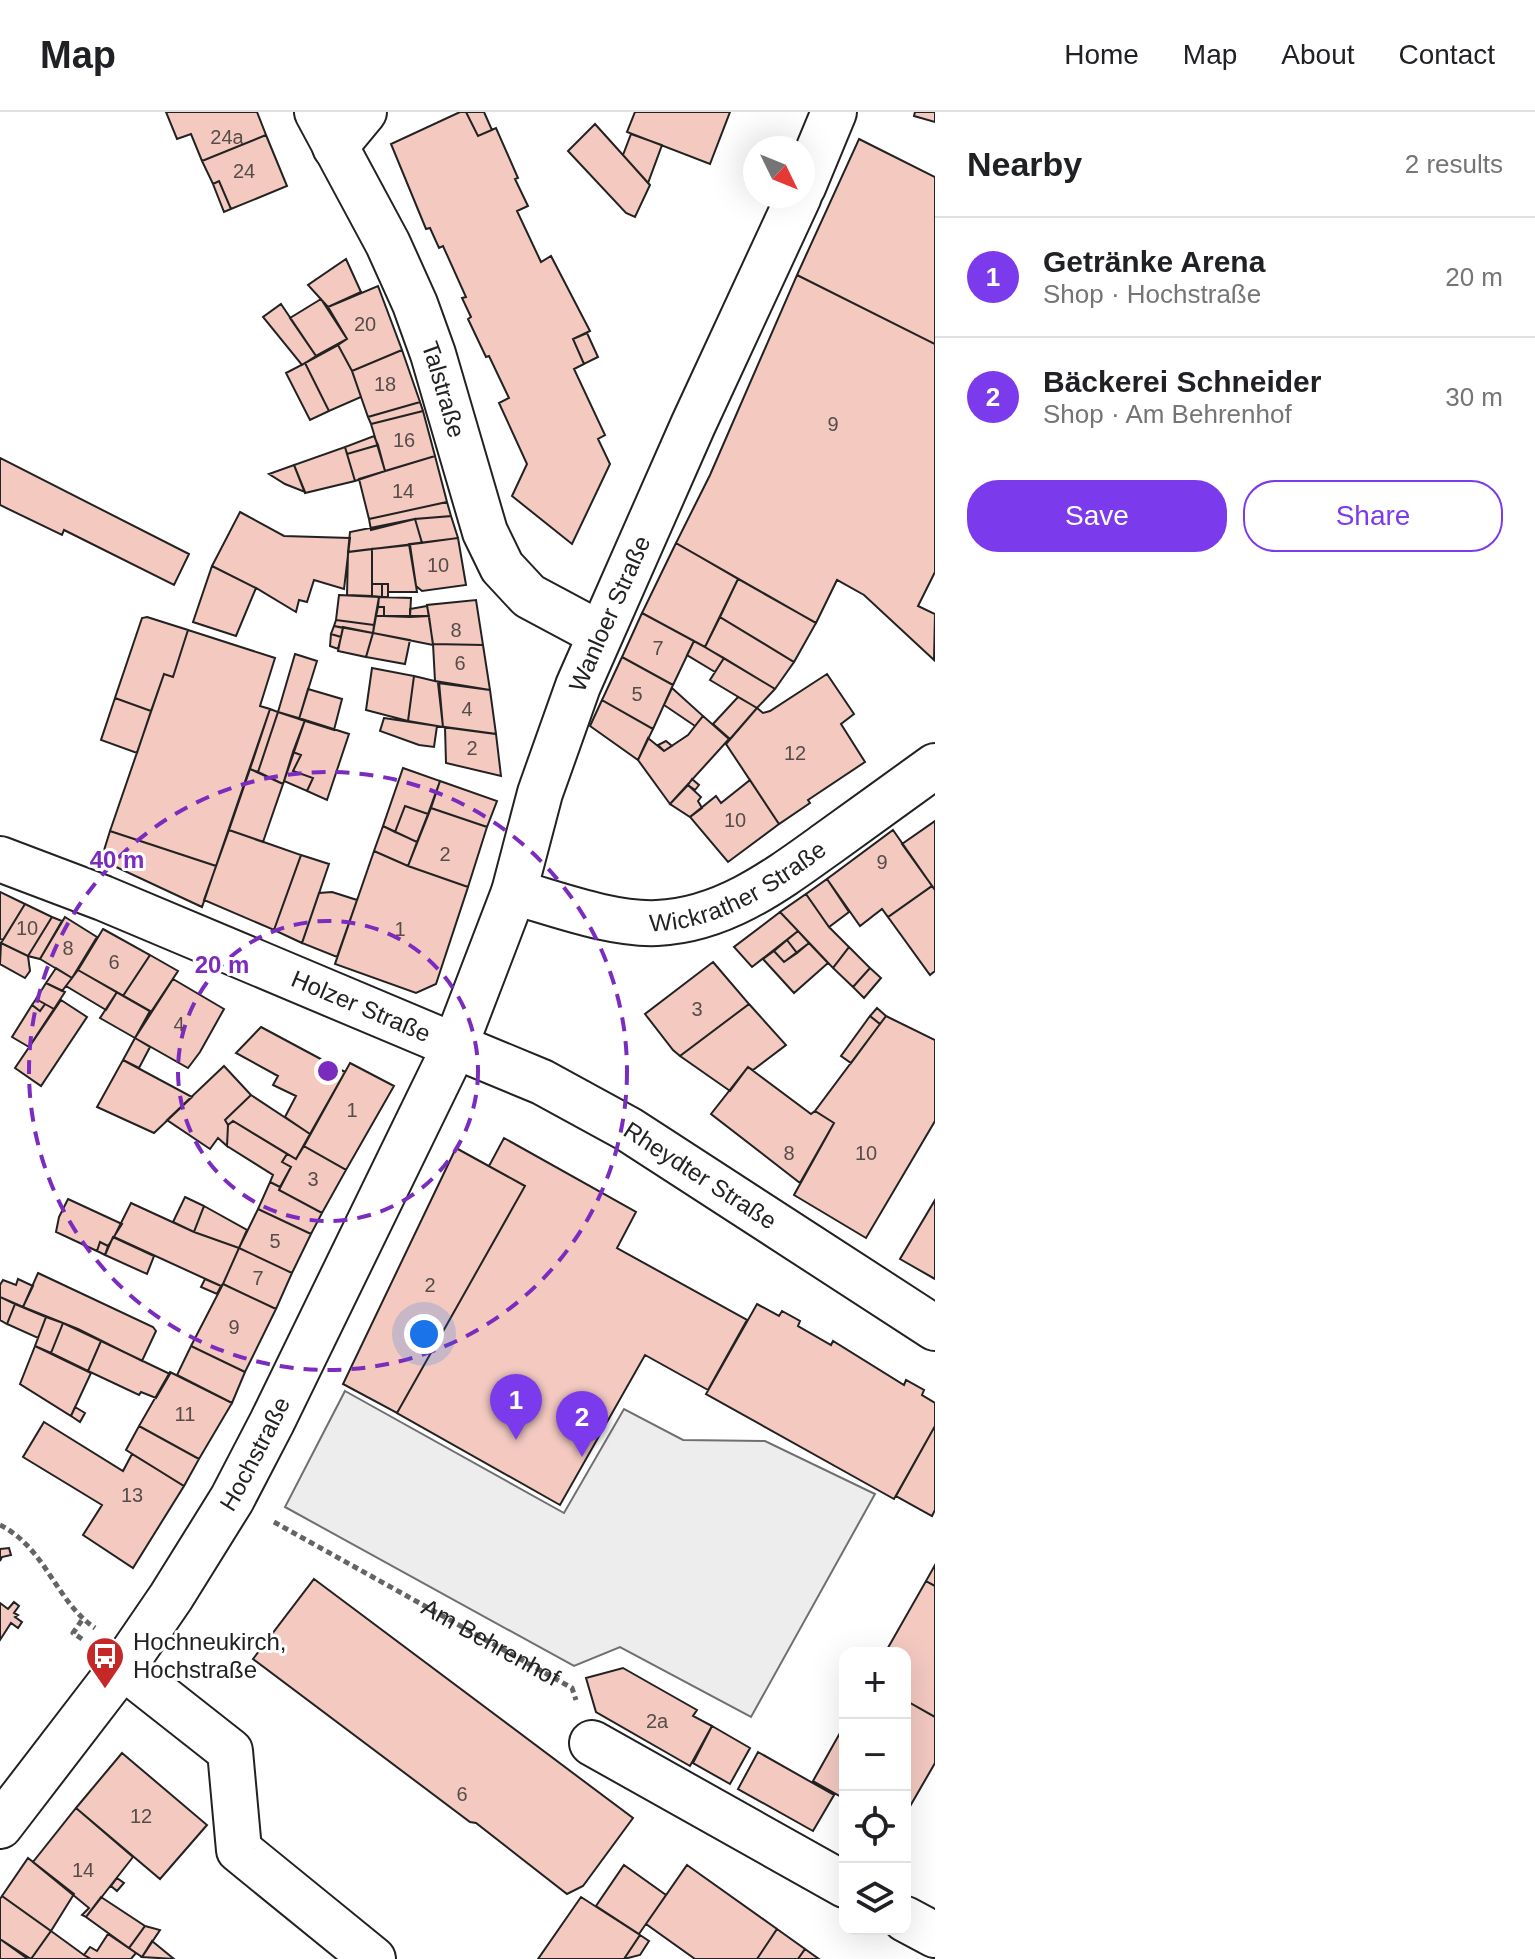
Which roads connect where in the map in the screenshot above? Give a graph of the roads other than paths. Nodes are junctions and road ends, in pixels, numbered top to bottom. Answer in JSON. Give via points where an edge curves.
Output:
{"nodes":[{"id":1,"x":364,"y":112,"type":"edge"},
{"id":2,"x":834,"y":112,"type":"edge"},
{"id":3,"x":326,"y":130,"type":"edge"},
{"id":4,"x":815,"y":158,"type":"edge"},
{"id":5,"x":794,"y":208,"type":"edge"},
{"id":6,"x":600,"y":634,"type":"junction"},
{"id":7,"x":935,"y":766,"type":"edge"},
{"id":8,"x":0,"y":859,"type":"edge"},
{"id":9,"x":514,"y":892,"type":"junction"},
{"id":10,"x":455,"y":1046,"type":"junction"},
{"id":11,"x":935,"y":1328,"type":"edge"},
{"id":12,"x":122,"y":1666,"type":"junction"},
{"id":13,"x":592,"y":1743,"type":"road end"},
{"id":14,"x":0,"y":1826,"type":"edge"},
{"id":15,"x":839,"y":1882,"type":"edge"},
{"id":16,"x":911,"y":1922,"type":"edge"},
{"id":17,"x":935,"y":1935,"type":"edge"},
{"id":18,"x":373,"y":1959,"type":"edge"}],
"edges":[{"from":1,"to":3,"type":"street"},
{"from":2,"to":4,"type":"street"},
{"from":3,"to":6,"type":"street","name":"Talstraße","via":[[415,304],[481,521],[502,567],[529,596]]},
{"from":5,"to":6,"type":"street","name":"Wanloer Straße"},
{"from":6,"to":9,"type":"street","name":"Wanloer Straße","via":[[558,739]]},
{"from":7,"to":9,"type":"street","name":"Wickrather Straße","via":[[771,884],[685,920],[654,923],[602,915]]},
{"from":8,"to":10,"type":"street","name":"Holzer Straße"},
{"from":9,"to":10,"type":"street","name":"Wanloer Straße"},
{"from":10,"to":11,"type":"street","name":"Rheydter Straße","via":[[542,1082],[628,1129]]},
{"from":10,"to":12,"type":"street","name":"Hochstraße","via":[[232,1499]]},
{"from":12,"to":14,"type":"street","name":"Hochstraße"},
{"from":12,"to":18,"type":"street","via":[[230,1751],[239,1850]]},
{"from":13,"to":15,"type":"street"},
{"from":16,"to":17,"type":"street"}]}
